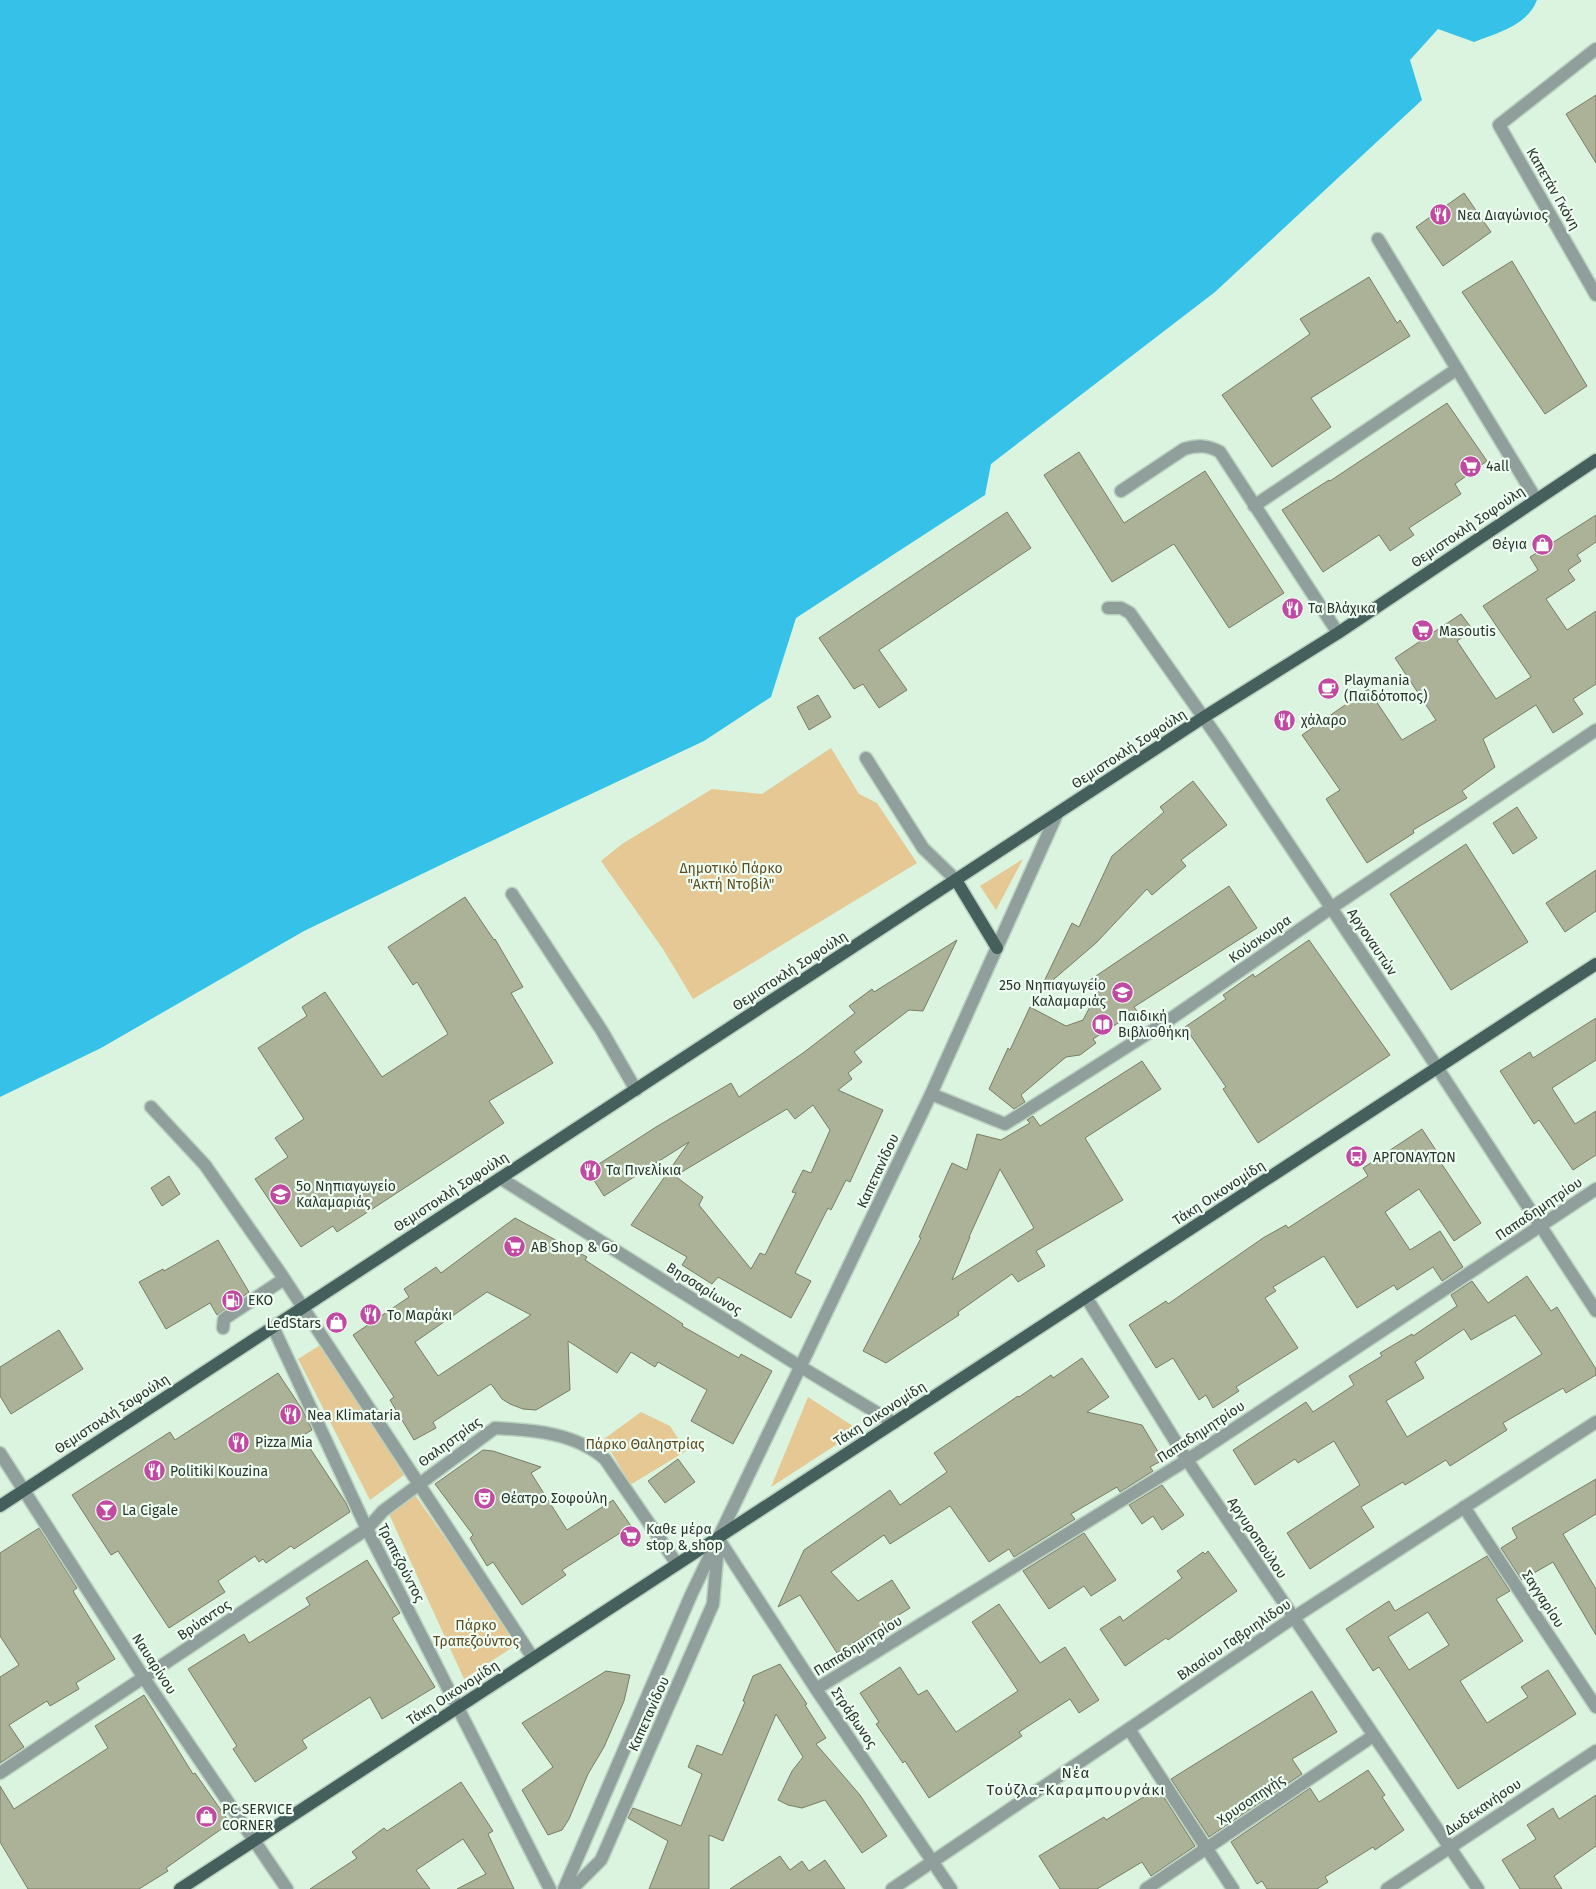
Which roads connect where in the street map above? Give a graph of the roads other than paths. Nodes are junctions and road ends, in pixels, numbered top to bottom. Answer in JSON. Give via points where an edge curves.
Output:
{"nodes":[{"id":1,"x":1596,"y":49,"type":"edge"},
{"id":2,"x":1378,"y":239,"type":"dead end"},
{"id":3,"x":1596,"y":295,"type":"edge"},
{"id":4,"x":1457,"y":369,"type":"junction"},
{"id":5,"x":1596,"y":460,"type":"edge"},
{"id":6,"x":1121,"y":491,"type":"dead end"},
{"id":7,"x":1536,"y":499,"type":"junction"},
{"id":8,"x":1254,"y":506,"type":"junction"},
{"id":9,"x":1108,"y":608,"type":"dead end"},
{"id":10,"x":1338,"y":632,"type":"junction"},
{"id":11,"x":1204,"y":717,"type":"junction"},
{"id":12,"x":1596,"y":730,"type":"edge"},
{"id":13,"x":866,"y":758,"type":"dead end"},
{"id":14,"x":1057,"y":814,"type":"junction"},
{"id":15,"x":956,"y":880,"type":"junction"},
{"id":16,"x":512,"y":894,"type":"dead end"},
{"id":17,"x":1331,"y":908,"type":"junction"},
{"id":18,"x":997,"y":948,"type":"junction"},
{"id":19,"x":1596,"y":964,"type":"edge"},
{"id":20,"x":1437,"y":1068,"type":"junction"},
{"id":21,"x":636,"y":1090,"type":"junction"},
{"id":22,"x":930,"y":1094,"type":"junction"},
{"id":23,"x":151,"y":1106,"type":"dead end"},
{"id":24,"x":500,"y":1178,"type":"junction"},
{"id":25,"x":1596,"y":1189,"type":"edge"},
{"id":26,"x":1541,"y":1227,"type":"junction"},
{"id":27,"x":284,"y":1280,"type":"junction"},
{"id":28,"x":1086,"y":1297,"type":"junction"},
{"id":29,"x":303,"y":1308,"type":"junction"},
{"id":30,"x":1596,"y":1311,"type":"edge"},
{"id":31,"x":273,"y":1327,"type":"junction"},
{"id":32,"x":223,"y":1328,"type":"dead end"},
{"id":33,"x":801,"y":1367,"type":"junction"},
{"id":34,"x":1596,"y":1422,"type":"edge"},
{"id":35,"x":894,"y":1423,"type":"junction"},
{"id":36,"x":0,"y":1453,"type":"edge"},
{"id":37,"x":1187,"y":1460,"type":"junction"},
{"id":38,"x":418,"y":1483,"type":"junction"},
{"id":39,"x":25,"y":1490,"type":"junction"},
{"id":40,"x":0,"y":1506,"type":"edge"},
{"id":41,"x":1464,"y":1507,"type":"junction"},
{"id":42,"x":366,"y":1529,"type":"junction"},
{"id":43,"x":718,"y":1538,"type":"junction"},
{"id":44,"x":678,"y":1564,"type":"junction"},
{"id":45,"x":1293,"y":1618,"type":"junction"},
{"id":46,"x":533,"y":1658,"type":"junction"},
{"id":47,"x":144,"y":1678,"type":"junction"},
{"id":48,"x":816,"y":1689,"type":"junction"},
{"id":49,"x":1596,"y":1707,"type":"edge"},
{"id":50,"x":458,"y":1708,"type":"junction"},
{"id":51,"x":1129,"y":1729,"type":"junction"},
{"id":52,"x":1373,"y":1736,"type":"junction"},
{"id":53,"x":1596,"y":1751,"type":"edge"},
{"id":54,"x":0,"y":1772,"type":"edge"},
{"id":55,"x":255,"y":1840,"type":"junction"},
{"id":56,"x":1450,"y":1847,"type":"junction"},
{"id":57,"x":1206,"y":1848,"type":"junction"},
{"id":58,"x":933,"y":1862,"type":"junction"},
{"id":59,"x":180,"y":1889,"type":"edge"},
{"id":60,"x":287,"y":1889,"type":"edge"},
{"id":61,"x":550,"y":1889,"type":"edge"},
{"id":62,"x":564,"y":1889,"type":"edge"},
{"id":63,"x":572,"y":1889,"type":"edge"},
{"id":64,"x":892,"y":1889,"type":"edge"},
{"id":65,"x":951,"y":1889,"type":"edge"},
{"id":66,"x":1146,"y":1889,"type":"edge"},
{"id":67,"x":1233,"y":1889,"type":"edge"},
{"id":68,"x":1387,"y":1889,"type":"edge"},
{"id":69,"x":1478,"y":1889,"type":"edge"}],
"edges":[{"from":1,"to":3,"type":"street","name":"Καπετάν Γκόνη","via":[[1499,125]]},
{"from":2,"to":4,"type":"street"},
{"from":4,"to":7,"type":"street"},
{"from":4,"to":8,"type":"street"},
{"from":5,"to":7,"type":"main road","name":"Θεμιστοκλή Σοφούλη"},
{"from":6,"to":8,"type":"street","via":[[1184,448],[1210,446],[1220,452]]},
{"from":7,"to":10,"type":"main road","name":"Θεμιστοκλή Σοφούλη"},
{"from":8,"to":10,"type":"street"},
{"from":9,"to":11,"type":"street","name":"Αργοναυτών","via":[[1121,608],[1130,613]]},
{"from":10,"to":11,"type":"main road","name":"Θεμιστοκλή Σοφούλη"},
{"from":11,"to":14,"type":"main road","name":"Θεμιστοκλή Σοφούλη"},
{"from":11,"to":17,"type":"street","name":"Αργοναυτών"},
{"from":12,"to":17,"type":"street","name":"Κούσκουρα"},
{"from":13,"to":15,"type":"street","via":[[923,848]]},
{"from":14,"to":15,"type":"main road","name":"Θεμιστοκλή Σοφούλη"},
{"from":14,"to":18,"type":"street","name":"Καπετανίδου"},
{"from":15,"to":18,"type":"main road"},
{"from":15,"to":21,"type":"main road","name":"Θεμιστοκλή Σοφούλη"},
{"from":16,"to":21,"type":"street","via":[[602,1031]]},
{"from":17,"to":20,"type":"street","name":"Αργοναυτών"},
{"from":17,"to":22,"type":"street","name":"Κούσκουρα","via":[[1108,1061],[1005,1124]]},
{"from":18,"to":22,"type":"street","name":"Καπετανίδου"},
{"from":19,"to":20,"type":"main road","name":"Τάκη Οικονομίδη"},
{"from":20,"to":26,"type":"street","name":"Αργοναυτών"},
{"from":20,"to":28,"type":"main road","name":"Τάκη Οικονομίδη"},
{"from":21,"to":24,"type":"main road","name":"Θεμιστοκλή Σοφούλη"},
{"from":22,"to":33,"type":"street","name":"Καπετανίδου"},
{"from":23,"to":27,"type":"street","via":[[205,1165]]},
{"from":24,"to":29,"type":"main road","name":"Θεμιστοκλή Σοφούλη"},
{"from":24,"to":33,"type":"street","name":"Βησσαρίωνος"},
{"from":25,"to":26,"type":"street","name":"Παπαδημητρίου"},
{"from":26,"to":30,"type":"street","name":"Αργοναυτών"},
{"from":26,"to":37,"type":"street","name":"Παπαδημητρίου"},
{"from":27,"to":29,"type":"street"},
{"from":27,"to":32,"type":"street","via":[[224,1319]]},
{"from":28,"to":35,"type":"main road","name":"Τάκη Οικονομίδη"},
{"from":28,"to":37,"type":"street","name":"Αργυροπούλου"},
{"from":29,"to":31,"type":"main road","name":"Θεμιστοκλή Σοφούλη"},
{"from":29,"to":38,"type":"street"},
{"from":31,"to":39,"type":"main road","name":"Θεμιστοκλή Σοφούλη"},
{"from":31,"to":42,"type":"street","name":"Τραπεζούντος"},
{"from":33,"to":35,"type":"street","name":"Βησσαρίωνος"},
{"from":33,"to":43,"type":"street","name":"Καπετανίδου"},
{"from":34,"to":41,"type":"street","name":"Βλασίου Γαβριηλίδου"},
{"from":35,"to":43,"type":"main road","name":"Τάκη Οικονομίδη"},
{"from":36,"to":39,"type":"street","name":"Ναυαρίνου"},
{"from":37,"to":45,"type":"street","name":"Αργυροπούλου"},
{"from":37,"to":48,"type":"street","name":"Παπαδημητρίου"},
{"from":38,"to":42,"type":"street","name":"Βρύαντος"},
{"from":38,"to":44,"type":"street","name":"Θαληστρίας","via":[[495,1428],[548,1433],[579,1442],[593,1448],[605,1459]]},
{"from":38,"to":46,"type":"street"},
{"from":39,"to":40,"type":"main road","name":"Θεμιστοκλή Σοφούλη"},
{"from":39,"to":47,"type":"street","name":"Ναυαρίνου"},
{"from":41,"to":45,"type":"street","name":"Βλασίου Γαβριηλίδου"},
{"from":41,"to":49,"type":"street","name":"Σαγγαρίου"},
{"from":42,"to":47,"type":"street","name":"Βρύαντος"},
{"from":42,"to":50,"type":"street","name":"Τραπεζούντος"},
{"from":43,"to":44,"type":"main road","name":"Τάκη Οικονομίδη"},
{"from":43,"to":48,"type":"street","name":"Στράβωνος"},
{"from":43,"to":62,"type":"street","name":"Καπετανίδου"},
{"from":43,"to":63,"type":"street","name":"Καπετανίδου","via":[[714,1604],[601,1860]]},
{"from":44,"to":46,"type":"main road","name":"Τάκη Οικονομίδη"},
{"from":45,"to":51,"type":"street","name":"Βλασίου Γαβριηλίδου"},
{"from":45,"to":52,"type":"street","name":"Αργυροπούλου"},
{"from":46,"to":50,"type":"main road","name":"Τάκη Οικονομίδη"},
{"from":47,"to":54,"type":"street","name":"Βρύαντος"},
{"from":47,"to":55,"type":"street","name":"Ναυαρίνου"},
{"from":48,"to":58,"type":"street","name":"Στράβωνος"},
{"from":50,"to":55,"type":"main road","name":"Τάκη Οικονομίδη"},
{"from":50,"to":61,"type":"street","name":"Τραπεζούντος"},
{"from":51,"to":57,"type":"street"},
{"from":51,"to":58,"type":"street","name":"Βλασίου Γαβριηλίδου"},
{"from":52,"to":56,"type":"street","name":"Αργυροπούλου"},
{"from":52,"to":57,"type":"street","name":"Χρυσοπηγής"},
{"from":53,"to":56,"type":"street","name":"Δωδεκανήσου"},
{"from":55,"to":59,"type":"main road","name":"Τάκη Οικονομίδη"},
{"from":55,"to":60,"type":"street","name":"Ναυαρίνου"},
{"from":56,"to":68,"type":"street","name":"Δωδεκανήσου"},
{"from":56,"to":69,"type":"street","name":"Αργυροπούλου"},
{"from":57,"to":66,"type":"street","name":"Χρυσοπηγής"},
{"from":57,"to":67,"type":"street"},
{"from":58,"to":64,"type":"street","name":"Βλασίου Γαβριηλίδου"},
{"from":58,"to":65,"type":"street","name":"Στράβωνος"}]}
